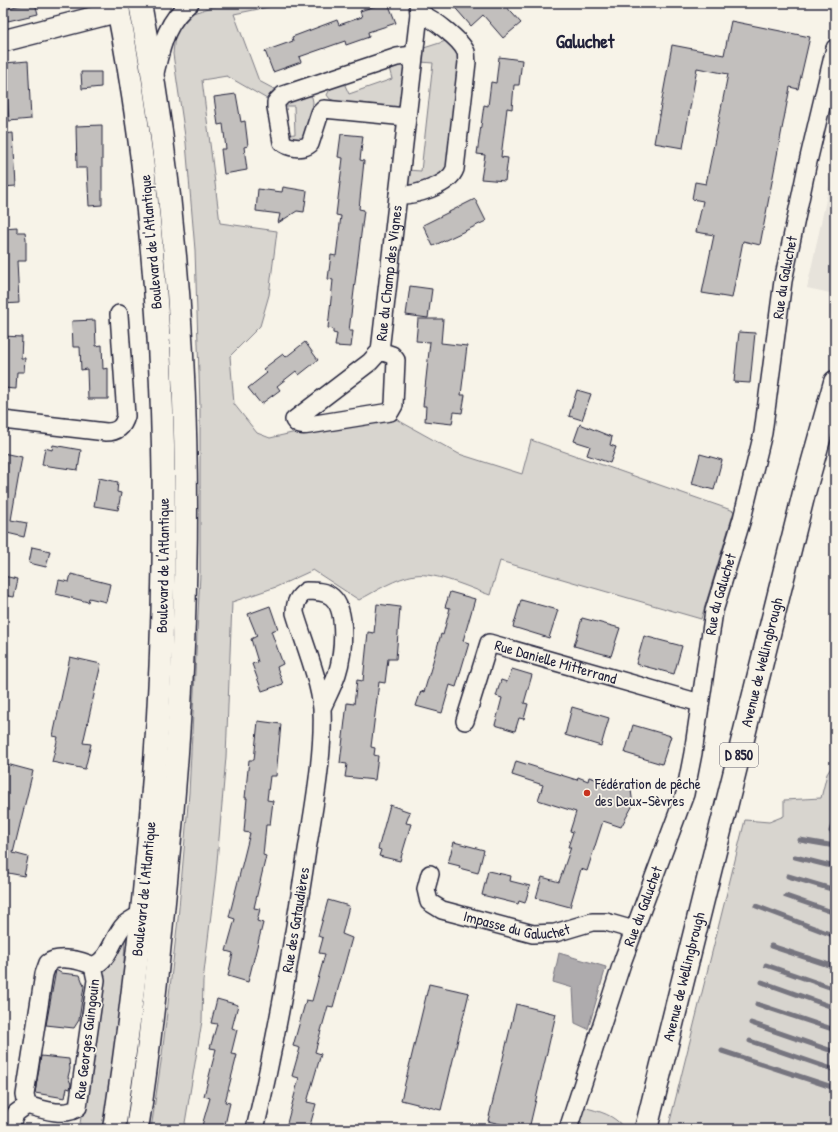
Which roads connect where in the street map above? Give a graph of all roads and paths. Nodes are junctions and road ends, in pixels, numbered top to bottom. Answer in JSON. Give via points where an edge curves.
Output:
{"nodes":[{"id":1,"x":140,"y":3,"type":"edge"},
{"id":2,"x":190,"y":3,"type":"edge"},
{"id":3,"x":118,"y":7,"type":"edge"},
{"id":4,"x":419,"y":8,"type":"edge"},
{"id":5,"x":3,"y":41,"type":"edge"},
{"id":6,"x":835,"y":48,"type":"edge"},
{"id":7,"x":413,"y":56,"type":"junction"},
{"id":8,"x":154,"y":79,"type":"junction"},
{"id":9,"x":315,"y":85,"type":"junction"},
{"id":10,"x":324,"y":109,"type":"junction"},
{"id":11,"x":406,"y":117,"type":"junction"},
{"id":12,"x":398,"y":195,"type":"junction"},
{"id":13,"x":119,"y":314,"type":"dead end"},
{"id":14,"x":380,"y":351,"type":"junction"},
{"id":15,"x":835,"y":382,"type":"edge"},
{"id":16,"x":3,"y":420,"type":"edge"},
{"id":17,"x":700,"y":703,"type":"junction"},
{"id":18,"x":322,"y":708,"type":"junction"},
{"id":19,"x":465,"y":721,"type":"dead end"},
{"id":20,"x":430,"y":874,"type":"dead end"},
{"id":21,"x":141,"y":914,"type":"junction"},
{"id":22,"x":634,"y":930,"type":"junction"},
{"id":23,"x":92,"y":966,"type":"junction"},
{"id":24,"x":27,"y":1105,"type":"junction"},
{"id":25,"x":8,"y":1129,"type":"edge"},
{"id":26,"x":114,"y":1129,"type":"edge"},
{"id":27,"x":137,"y":1129,"type":"edge"},
{"id":28,"x":255,"y":1129,"type":"edge"},
{"id":29,"x":568,"y":1129,"type":"edge"},
{"id":30,"x":646,"y":1129,"type":"edge"}],
"edges":[{"from":1,"to":8,"type":"main road","name":"Boulevard de l'Atlantique"},
{"from":2,"to":8,"type":"street","via":[[167,28]]},
{"from":3,"to":5,"type":"street"},
{"from":3,"to":21,"type":"main road","name":"Boulevard de l'Atlantique","via":[[140,133],[151,226],[164,439],[161,655],[152,804]]},
{"from":4,"to":7,"type":"street","name":"Rue du Champ des Vignes"},
{"from":4,"to":12,"type":"street","name":"Rue du Champ des Vignes","via":[[436,21],[466,52],[467,62],[453,174],[415,195]]},
{"from":6,"to":17,"type":"street","name":"Rue du Galuchet","via":[[783,282],[763,433],[742,519],[714,611]]},
{"from":7,"to":9,"type":"street","via":[[397,57]]},
{"from":7,"to":11,"type":"street","name":"Rue du Champ des Vignes"},
{"from":8,"to":27,"type":"main road","name":"Boulevard de l'Atlantique","via":[[172,215],[180,310],[186,413],[187,529],[184,641],[173,813],[156,983]]},
{"from":9,"to":10,"type":"street"},
{"from":9,"to":10,"type":"street","via":[[283,95],[276,102],[282,142],[291,147],[301,148],[310,144],[320,113]]},
{"from":10,"to":11,"type":"street"},
{"from":11,"to":12,"type":"street","name":"Rue du Champ des Vignes"},
{"from":12,"to":14,"type":"street","name":"Rue du Champ des Vignes"},
{"from":13,"to":16,"type":"street","via":[[126,416],[118,431],[106,432]]},
{"from":14,"to":14,"type":"street","name":"Rue du Champ des Vignes","via":[[370,362],[294,420],[296,423],[302,426],[390,412],[394,405],[396,360],[392,355]]},
{"from":15,"to":30,"type":"main road","name":"Avenue de Wellingbrough","number":"D 850","via":[[804,493]]},
{"from":17,"to":19,"type":"street","name":"Rue Danielle Mitterrand","via":[[489,643]]},
{"from":17,"to":22,"type":"street","name":"Rue du Galuchet","via":[[694,754],[685,794]]},
{"from":18,"to":18,"type":"street","name":"Rue des Gataudières","via":[[295,613],[295,604],[306,590],[320,591],[332,596],[340,605],[344,627],[337,673]]},
{"from":18,"to":28,"type":"street","name":"Rue des Gataudières","via":[[320,753],[299,904],[287,977]]},
{"from":20,"to":22,"type":"street","name":"Impasse du Galuchet","via":[[426,889],[429,902],[442,910],[533,934],[555,933],[592,922],[606,922]]},
{"from":21,"to":23,"type":"street","name":"Rue Georges Guingouin","via":[[124,925],[105,957]]},
{"from":21,"to":26,"type":"main road","name":"Boulevard de l'Atlantique","via":[[133,996]]},
{"from":22,"to":29,"type":"street","name":"Rue du Galuchet"},
{"from":23,"to":24,"type":"street","name":"Rue Georges Guingouin","via":[[57,958],[48,963],[25,1095]]},
{"from":23,"to":24,"type":"street","name":"Rue Georges Guingouin","via":[[96,980],[78,1106],[75,1110],[66,1112]]},
{"from":24,"to":25,"type":"street","via":[[16,1113]]}]}
